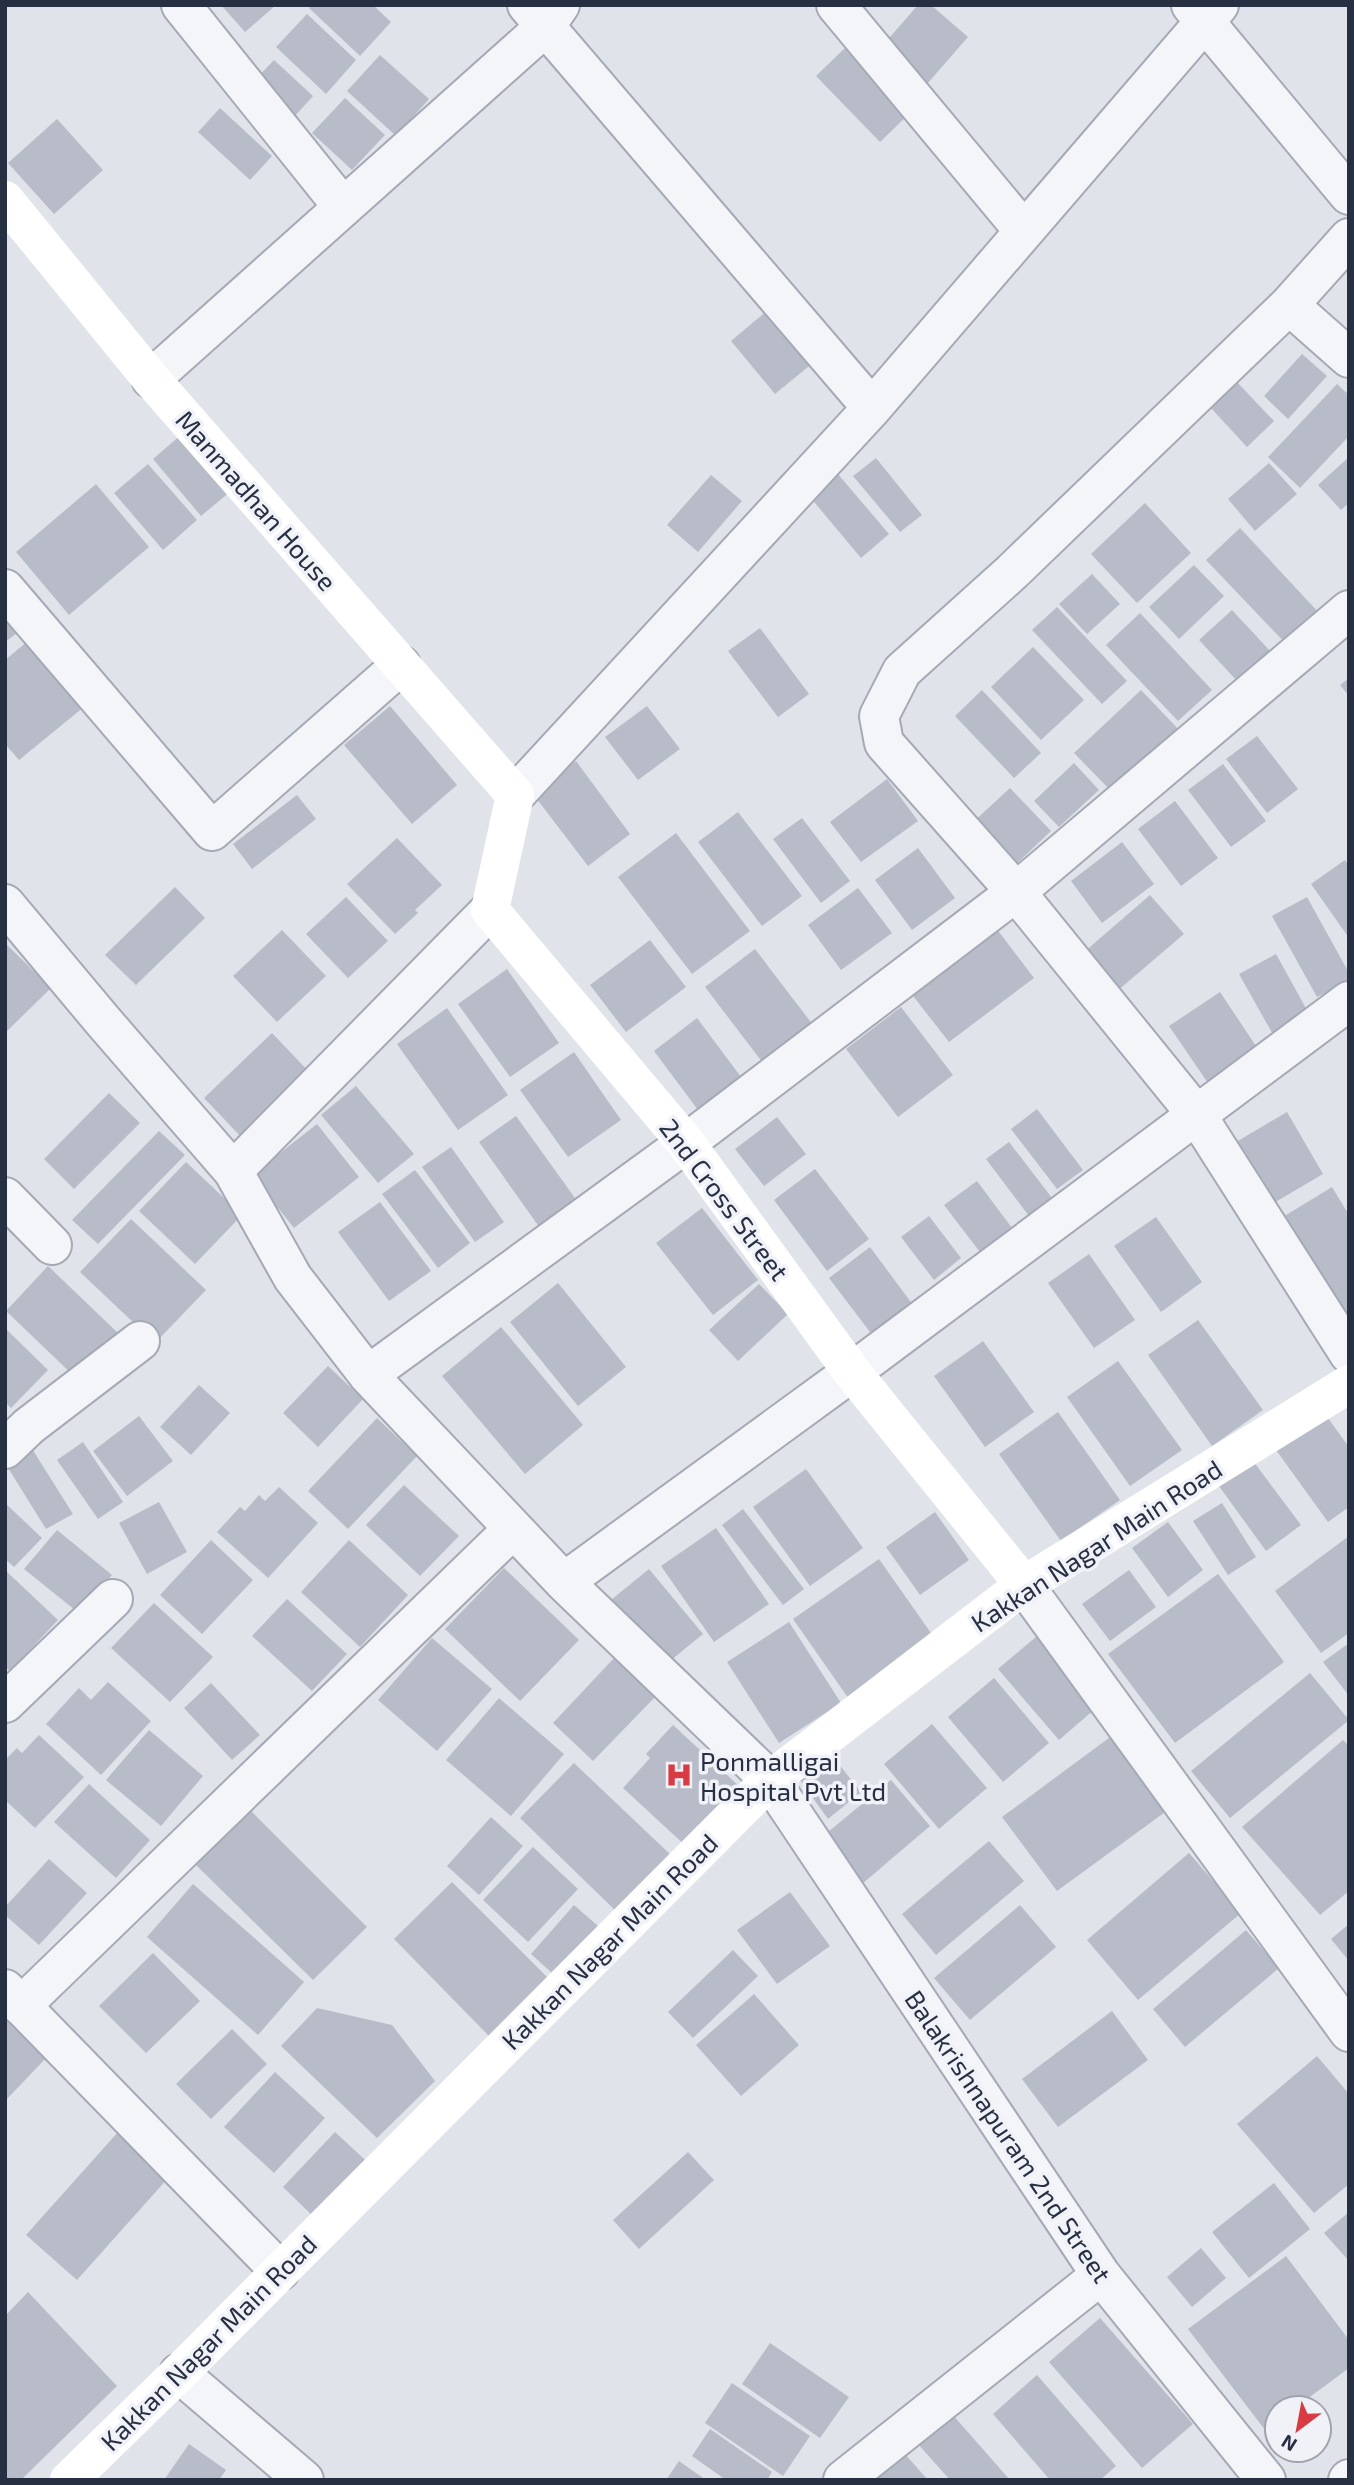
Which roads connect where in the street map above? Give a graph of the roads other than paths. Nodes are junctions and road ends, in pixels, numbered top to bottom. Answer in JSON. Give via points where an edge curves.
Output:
{"nodes":[{"id":1,"x":181,"y":5,"type":"edge"},
{"id":2,"x":836,"y":5,"type":"edge"},
{"id":3,"x":1204,"y":10,"type":"edge"},
{"id":4,"x":544,"y":13,"type":"edge"},
{"id":5,"x":1349,"y":195,"type":"edge"},
{"id":6,"x":5,"y":200,"type":"edge"},
{"id":7,"x":343,"y":207,"type":"junction"},
{"id":8,"x":1024,"y":231,"type":"junction"},
{"id":9,"x":1349,"y":238,"type":"edge"},
{"id":10,"x":1289,"y":305,"type":"junction"},
{"id":11,"x":1349,"y":358,"type":"edge"},
{"id":12,"x":151,"y":379,"type":"junction"},
{"id":13,"x":872,"y":408,"type":"junction"},
{"id":14,"x":5,"y":589,"type":"edge"},
{"id":15,"x":1349,"y":610,"type":"edge"},
{"id":16,"x":401,"y":665,"type":"junction"},
{"id":17,"x":515,"y":795,"type":"junction"},
{"id":18,"x":1016,"y":892,"type":"junction"},
{"id":19,"x":5,"y":904,"type":"edge"},
{"id":20,"x":490,"y":910,"type":"junction"},
{"id":21,"x":1349,"y":1001,"type":"edge"},
{"id":22,"x":1196,"y":1115,"type":"junction"},
{"id":23,"x":686,"y":1143,"type":"junction"},
{"id":24,"x":233,"y":1171,"type":"junction"},
{"id":25,"x":5,"y":1197,"type":"edge"},
{"id":26,"x":52,"y":1245,"type":"dead end"},
{"id":27,"x":141,"y":1341,"type":"dead end"},
{"id":28,"x":1349,"y":1354,"type":"edge"},
{"id":29,"x":852,"y":1372,"type":"junction"},
{"id":30,"x":368,"y":1376,"type":"junction"},
{"id":31,"x":1349,"y":1384,"type":"edge"},
{"id":32,"x":5,"y":1449,"type":"edge"},
{"id":33,"x":513,"y":1529,"type":"junction"},
{"id":34,"x":564,"y":1582,"type":"junction"},
{"id":35,"x":1024,"y":1586,"type":"junction"},
{"id":36,"x":113,"y":1599,"type":"dead end"},
{"id":37,"x":5,"y":1703,"type":"edge"},
{"id":38,"x":769,"y":1780,"type":"junction"},
{"id":39,"x":13,"y":1997,"type":"edge"},
{"id":40,"x":1349,"y":2032,"type":"edge"},
{"id":41,"x":280,"y":2271,"type":"junction"},
{"id":42,"x":1101,"y":2275,"type":"junction"},
{"id":43,"x":179,"y":2373,"type":"junction"},
{"id":44,"x":69,"y":2480,"type":"edge"},
{"id":45,"x":304,"y":2480,"type":"edge"},
{"id":46,"x":843,"y":2480,"type":"edge"},
{"id":47,"x":1266,"y":2480,"type":"edge"}],
"edges":[{"from":1,"to":7,"type":"street"},
{"from":2,"to":8,"type":"street"},
{"from":3,"to":5,"type":"street"},
{"from":3,"to":8,"type":"street"},
{"from":4,"to":7,"type":"street"},
{"from":4,"to":13,"type":"street"},
{"from":6,"to":12,"type":"street","name":"Manmadhan House"},
{"from":7,"to":12,"type":"street"},
{"from":8,"to":13,"type":"street"},
{"from":9,"to":10,"type":"street"},
{"from":10,"to":11,"type":"street"},
{"from":10,"to":18,"type":"street","via":[[1012,572],[902,671],[879,716],[884,743]]},
{"from":12,"to":16,"type":"street","name":"Manmadhan House"},
{"from":13,"to":17,"type":"street"},
{"from":14,"to":16,"type":"street","via":[[212,831]]},
{"from":15,"to":18,"type":"street"},
{"from":16,"to":17,"type":"street","name":"Manmadhan House"},
{"from":17,"to":20,"type":"street"},
{"from":18,"to":22,"type":"street"},
{"from":18,"to":23,"type":"street"},
{"from":19,"to":24,"type":"street","name":"Balakrishnapuram 2nd Street"},
{"from":20,"to":23,"type":"street","name":"2nd Cross Street"},
{"from":20,"to":24,"type":"street"},
{"from":21,"to":22,"type":"street"},
{"from":22,"to":28,"type":"street"},
{"from":22,"to":29,"type":"street"},
{"from":23,"to":29,"type":"street","name":"2nd Cross Street"},
{"from":23,"to":30,"type":"street"},
{"from":24,"to":30,"type":"street","name":"Balakrishnapuram 2nd Street","via":[[293,1278]]},
{"from":25,"to":26,"type":"street"},
{"from":27,"to":32,"type":"street"},
{"from":29,"to":34,"type":"street"},
{"from":29,"to":35,"type":"street","name":"2nd Cross Street"},
{"from":30,"to":33,"type":"street","name":"Balakrishnapuram 2nd Street"},
{"from":31,"to":35,"type":"street","name":"Kakkan Nagar Main Road"},
{"from":33,"to":34,"type":"street","name":"Balakrishnapuram 2nd Street"},
{"from":33,"to":39,"type":"street"},
{"from":34,"to":38,"type":"street","name":"Balakrishnapuram 2nd Street"},
{"from":35,"to":38,"type":"street","name":"Kakkan Nagar Main Road"},
{"from":35,"to":40,"type":"street"},
{"from":36,"to":37,"type":"street"},
{"from":38,"to":41,"type":"street","name":"Kakkan Nagar Main Road"},
{"from":38,"to":42,"type":"street","name":"Balakrishnapuram 2nd Street"},
{"from":39,"to":41,"type":"street"},
{"from":41,"to":43,"type":"street","name":"Kakkan Nagar Main Road"},
{"from":42,"to":46,"type":"street"},
{"from":42,"to":47,"type":"street","name":"Balakrishnapuram 2nd Street"},
{"from":43,"to":44,"type":"street","name":"Kakkan Nagar Main Road"},
{"from":43,"to":45,"type":"street"}]}
